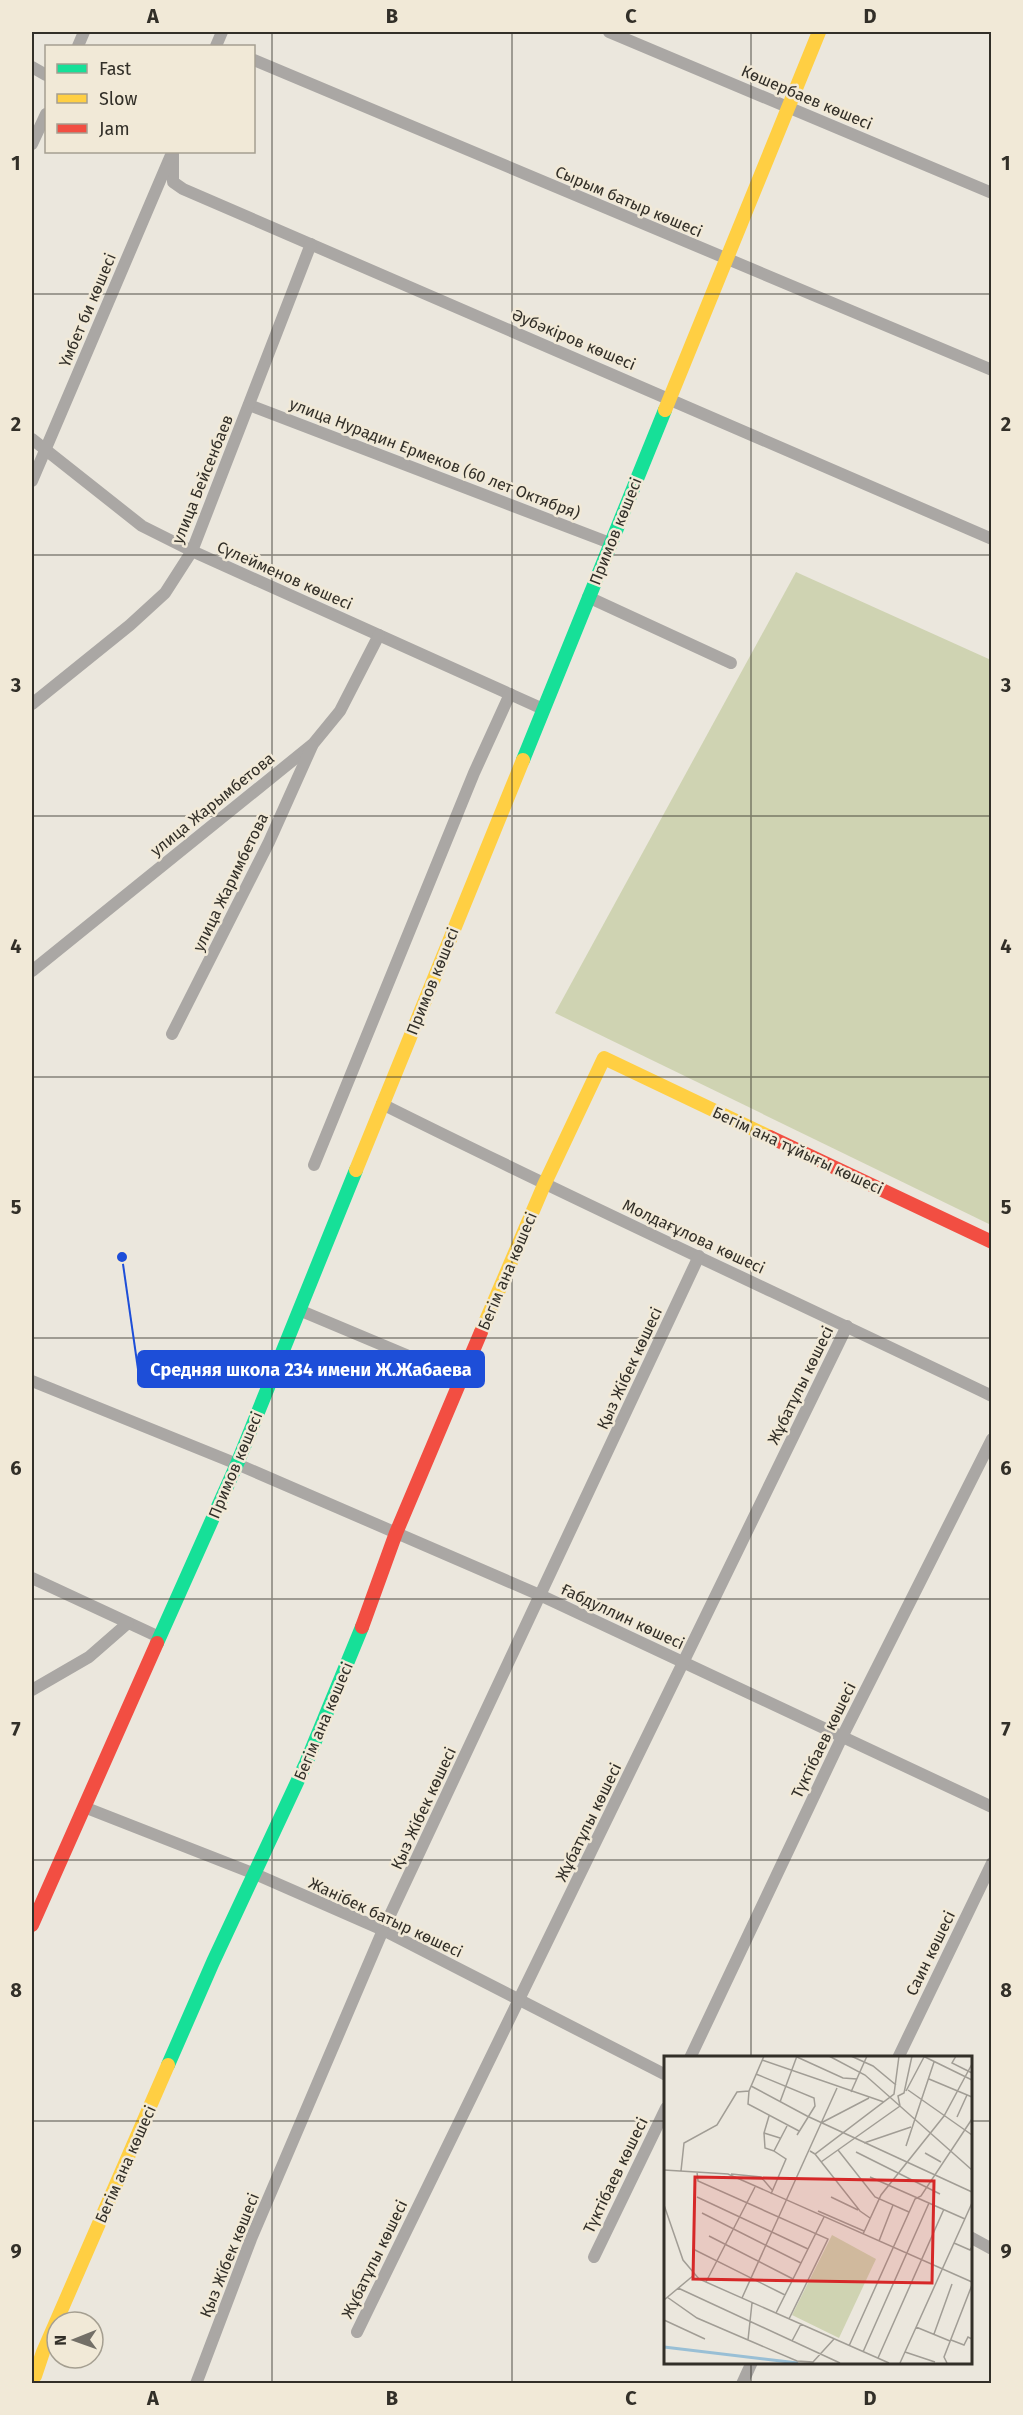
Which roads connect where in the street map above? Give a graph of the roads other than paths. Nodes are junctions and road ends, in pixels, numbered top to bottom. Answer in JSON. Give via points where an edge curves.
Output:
{"nodes":[{"id":1,"x":609,"y":32,"type":"edge"},
{"id":2,"x":819,"y":32,"type":"edge"},
{"id":3,"x":255,"y":60,"type":"edge"},
{"id":4,"x":788,"y":106,"type":"junction"},
{"id":5,"x":45,"y":116,"type":"edge"},
{"id":6,"x":32,"y":144,"type":"edge"},
{"id":7,"x":173,"y":153,"type":"edge"},
{"id":8,"x":173,"y":153,"type":"edge"},
{"id":9,"x":992,"y":193,"type":"edge"},
{"id":10,"x":311,"y":244,"type":"junction"},
{"id":11,"x":726,"y":259,"type":"junction"},
{"id":12,"x":992,"y":370,"type":"edge"},
{"id":13,"x":669,"y":398,"type":"junction"},
{"id":14,"x":249,"y":405,"type":"junction"},
{"id":15,"x":32,"y":439,"type":"edge"},
{"id":16,"x":45,"y":450,"type":"junction"},
{"id":17,"x":32,"y":481,"type":"edge"},
{"id":18,"x":992,"y":538,"type":"edge"},
{"id":19,"x":610,"y":543,"type":"junction"},
{"id":20,"x":192,"y":551,"type":"junction"},
{"id":21,"x":588,"y":597,"type":"junction"},
{"id":22,"x":380,"y":635,"type":"junction"},
{"id":23,"x":731,"y":663,"type":"dead end"},
{"id":24,"x":510,"y":694,"type":"junction"},
{"id":25,"x":32,"y":704,"type":"edge"},
{"id":26,"x":543,"y":709,"type":"junction"},
{"id":27,"x":313,"y":744,"type":"junction"},
{"id":28,"x":32,"y":971,"type":"edge"},
{"id":29,"x":172,"y":1034,"type":"dead end"},
{"id":30,"x":604,"y":1058,"type":"joint"},
{"id":31,"x":382,"y":1104,"type":"junction"},
{"id":32,"x":314,"y":1165,"type":"dead end"},
{"id":33,"x":544,"y":1185,"type":"junction"},
{"id":34,"x":992,"y":1242,"type":"edge"},
{"id":35,"x":699,"y":1256,"type":"junction"},
{"id":36,"x":299,"y":1310,"type":"junction"},
{"id":37,"x":847,"y":1326,"type":"junction"},
{"id":38,"x":461,"y":1378,"type":"junction"},
{"id":39,"x":32,"y":1381,"type":"edge"},
{"id":40,"x":992,"y":1396,"type":"edge"},
{"id":41,"x":992,"y":1439,"type":"edge"},
{"id":42,"x":237,"y":1464,"type":"junction"},
{"id":43,"x":396,"y":1533,"type":"junction"},
{"id":44,"x":32,"y":1578,"type":"edge"},
{"id":45,"x":542,"y":1596,"type":"junction"},
{"id":46,"x":128,"y":1623,"type":"junction"},
{"id":47,"x":159,"y":1637,"type":"junction"},
{"id":48,"x":684,"y":1663,"type":"junction"},
{"id":49,"x":32,"y":1690,"type":"edge"},
{"id":50,"x":842,"y":1737,"type":"junction"},
{"id":51,"x":992,"y":1807,"type":"edge"},
{"id":52,"x":84,"y":1808,"type":"junction"},
{"id":53,"x":992,"y":1863,"type":"edge"},
{"id":54,"x":255,"y":1874,"type":"junction"},
{"id":55,"x":32,"y":1925,"type":"edge"},
{"id":56,"x":383,"y":1930,"type":"junction"},
{"id":57,"x":519,"y":2000,"type":"junction"},
{"id":58,"x":691,"y":2056,"type":"edge"},
{"id":59,"x":899,"y":2056,"type":"edge"},
{"id":60,"x":664,"y":2074,"type":"edge"},
{"id":61,"x":664,"y":2112,"type":"edge"},
{"id":62,"x":972,"y":2238,"type":"edge"},
{"id":63,"x":992,"y":2249,"type":"edge"},
{"id":64,"x":594,"y":2257,"type":"dead end"},
{"id":65,"x":357,"y":2332,"type":"dead end"},
{"id":66,"x":751,"y":2364,"type":"edge"},
{"id":67,"x":32,"y":2378,"type":"edge"},
{"id":68,"x":196,"y":2384,"type":"edge"},
{"id":69,"x":742,"y":2384,"type":"edge"}],
"edges":[{"from":1,"to":4,"type":"street","name":"Көшербаев көшесі"},
{"from":2,"to":4,"type":"street","name":"Примов көшесі"},
{"from":3,"to":11,"type":"street","name":"Сырым батыр көшесі"},
{"from":4,"to":9,"type":"street","name":"Көшербаев көшесі"},
{"from":4,"to":11,"type":"street","name":"Примов көшесі"},
{"from":5,"to":6,"type":"street"},
{"from":7,"to":10,"type":"street","name":"Әубәкіров көшесі","via":[[172,182]]},
{"from":8,"to":16,"type":"street","name":"Үмбет би көшесі"},
{"from":10,"to":13,"type":"street","name":"Әубәкіров көшесі"},
{"from":10,"to":14,"type":"street","name":"улица Бейсенбаев"},
{"from":11,"to":12,"type":"street","name":"Сырым батыр көшесі"},
{"from":11,"to":13,"type":"street","name":"Примов көшесі"},
{"from":13,"to":18,"type":"street","name":"Әубәкіров көшесі"},
{"from":13,"to":19,"type":"street","name":"Примов көшесі"},
{"from":14,"to":19,"type":"street","name":"улица Нурадин Ермеков (60 лет Октября)"},
{"from":14,"to":20,"type":"street","name":"улица Бейсенбаев"},
{"from":15,"to":16,"type":"street","name":"Сүлейменов көшесі"},
{"from":16,"to":17,"type":"street","name":"Үмбет би көшесі"},
{"from":16,"to":20,"type":"street","name":"Сүлейменов көшесі","via":[[142,526]]},
{"from":19,"to":21,"type":"street","name":"Примов көшесі"},
{"from":20,"to":22,"type":"street","name":"Сүлейменов көшесі"},
{"from":20,"to":25,"type":"street","name":"улица Бейсенбаев","via":[[165,593]]},
{"from":21,"to":23,"type":"street"},
{"from":21,"to":26,"type":"street","name":"Примов көшесі"},
{"from":22,"to":24,"type":"street","name":"Сүлейменов көшесі"},
{"from":22,"to":27,"type":"street","name":"улица Жарымбетова","via":[[339,711]]},
{"from":24,"to":26,"type":"street","name":"Сүлейменов көшесі"},
{"from":24,"to":32,"type":"street"},
{"from":26,"to":31,"type":"street","name":"Примов көшесі"},
{"from":27,"to":28,"type":"street","name":"улица Жарымбетова"},
{"from":27,"to":29,"type":"street","name":"улица Жаримбетова","via":[[270,843]]},
{"from":30,"to":33,"type":"street","name":"Бегім ана көшесі"},
{"from":30,"to":34,"type":"street","name":"Бегім ана тұйығы көшесі"},
{"from":31,"to":33,"type":"street","name":"Молдағұлова көшесі"},
{"from":31,"to":36,"type":"street","name":"Примов көшесі"},
{"from":33,"to":35,"type":"street","name":"Молдағұлова көшесі"},
{"from":33,"to":38,"type":"street","name":"Бегім ана көшесі"},
{"from":35,"to":37,"type":"street","name":"Молдағұлова көшесі"},
{"from":35,"to":45,"type":"street","name":"Қыз Жібек көшесі"},
{"from":36,"to":38,"type":"street"},
{"from":36,"to":42,"type":"street","name":"Примов көшесі"},
{"from":37,"to":40,"type":"street","name":"Молдағұлова көшесі"},
{"from":37,"to":48,"type":"street","name":"Жұбатұлы көшесі"},
{"from":38,"to":43,"type":"street","name":"Бегім ана көшесі"},
{"from":39,"to":42,"type":"street","name":"Ғабдуллин көшесі"},
{"from":41,"to":50,"type":"street","name":"Түктібаев көшесі"},
{"from":42,"to":43,"type":"street","name":"Ғабдуллин көшесі"},
{"from":42,"to":47,"type":"street","name":"Примов көшесі"},
{"from":43,"to":45,"type":"street","name":"Ғабдуллин көшесі"},
{"from":43,"to":54,"type":"street","name":"Бегім ана көшесі","via":[[369,1611],[315,1742]]},
{"from":44,"to":46,"type":"street"},
{"from":45,"to":48,"type":"street","name":"Ғабдуллин көшесі"},
{"from":45,"to":56,"type":"street","name":"Қыз Жібек көшесі"},
{"from":46,"to":47,"type":"street"},
{"from":46,"to":49,"type":"street","via":[[89,1656]]},
{"from":47,"to":52,"type":"street","name":"Примов көшесі"},
{"from":48,"to":50,"type":"street","name":"Ғабдуллин көшесі"},
{"from":48,"to":57,"type":"street","name":"Жұбатұлы көшесі"},
{"from":50,"to":51,"type":"street","name":"Ғабдуллин көшесі"},
{"from":50,"to":58,"type":"street","name":"Түктібаев көшесі"},
{"from":52,"to":54,"type":"street","name":"Жанібек батыр көшесі"},
{"from":52,"to":55,"type":"street","name":"Примов көшесі"},
{"from":53,"to":59,"type":"street","name":"Саин көшесі"},
{"from":54,"to":56,"type":"street","name":"Жанібек батыр көшесі"},
{"from":54,"to":67,"type":"street","name":"Бегім ана көшесі"},
{"from":56,"to":57,"type":"street","name":"Жанібек батыр көшесі"},
{"from":56,"to":68,"type":"street","name":"Қыз Жібек көшесі","via":[[251,2239]]},
{"from":57,"to":60,"type":"street","name":"Жанібек батыр көшесі"},
{"from":57,"to":65,"type":"street","name":"Жұбатұлы көшесі"},
{"from":61,"to":64,"type":"street","name":"Түктібаев көшесі"},
{"from":62,"to":63,"type":"street"},
{"from":66,"to":69,"type":"street"}]}
